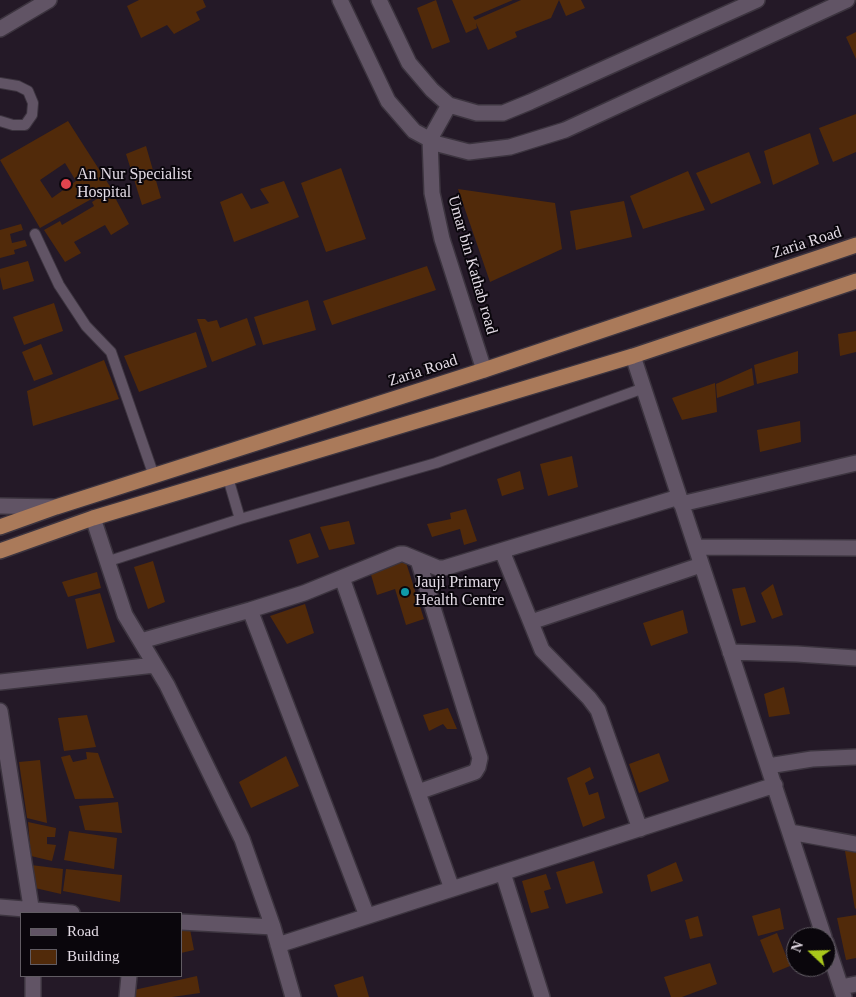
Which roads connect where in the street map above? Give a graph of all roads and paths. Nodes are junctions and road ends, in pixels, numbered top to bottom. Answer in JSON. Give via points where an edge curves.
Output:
{"nodes":[{"id":1,"x":49,"y":0,"type":"edge"},
{"id":2,"x":340,"y":0,"type":"edge"},
{"id":3,"x":379,"y":0,"type":"edge"},
{"id":4,"x":757,"y":0,"type":"edge"},
{"id":5,"x":847,"y":0,"type":"edge"},
{"id":6,"x":0,"y":29,"type":"edge"},
{"id":7,"x":0,"y":83,"type":"edge"},
{"id":8,"x":449,"y":104,"type":"junction"},
{"id":9,"x":0,"y":121,"type":"edge"},
{"id":10,"x":430,"y":140,"type":"junction"},
{"id":11,"x":35,"y":234,"type":"dead end"},
{"id":12,"x":856,"y":245,"type":"edge"},
{"id":13,"x":856,"y":281,"type":"edge"},
{"id":14,"x":634,"y":356,"type":"junction"},
{"id":15,"x":484,"y":370,"type":"junction"},
{"id":16,"x":644,"y":388,"type":"junction"},
{"id":17,"x":856,"y":463,"type":"edge"},
{"id":18,"x":154,"y":476,"type":"junction"},
{"id":19,"x":228,"y":478,"type":"junction"},
{"id":20,"x":680,"y":501,"type":"junction"},
{"id":21,"x":0,"y":506,"type":"edge"},
{"id":22,"x":56,"y":507,"type":"junction"},
{"id":23,"x":93,"y":518,"type":"junction"},
{"id":24,"x":240,"y":519,"type":"junction"},
{"id":25,"x":0,"y":527,"type":"edge"},
{"id":26,"x":696,"y":547,"type":"junction"},
{"id":27,"x":856,"y":548,"type":"edge"},
{"id":28,"x":502,"y":551,"type":"junction"},
{"id":29,"x":2,"y":553,"type":"edge"},
{"id":30,"x":418,"y":560,"type":"junction"},
{"id":31,"x":108,"y":561,"type":"junction"},
{"id":32,"x":702,"y":565,"type":"junction"},
{"id":33,"x":342,"y":578,"type":"junction"},
{"id":34,"x":250,"y":610,"type":"junction"},
{"id":35,"x":531,"y":622,"type":"junction"},
{"id":36,"x":140,"y":641,"type":"junction"},
{"id":37,"x":730,"y":652,"type":"junction"},
{"id":38,"x":856,"y":658,"type":"edge"},
{"id":39,"x":155,"y":665,"type":"junction"},
{"id":40,"x":0,"y":682,"type":"edge"},
{"id":41,"x":0,"y":711,"type":"edge"},
{"id":42,"x":856,"y":757,"type":"edge"},
{"id":43,"x":768,"y":766,"type":"junction"},
{"id":44,"x":774,"y":785,"type":"junction"},
{"id":45,"x":418,"y":792,"type":"junction"},
{"id":46,"x":640,"y":829,"type":"junction"},
{"id":47,"x":790,"y":832,"type":"junction"},
{"id":48,"x":856,"y":844,"type":"edge"},
{"id":49,"x":503,"y":873,"type":"junction"},
{"id":50,"x":452,"y":889,"type":"junction"},
{"id":51,"x":0,"y":907,"type":"edge"},
{"id":52,"x":32,"y":911,"type":"edge"},
{"id":53,"x":52,"y":912,"type":"edge"},
{"id":54,"x":367,"y":916,"type":"junction"},
{"id":55,"x":182,"y":922,"type":"edge"},
{"id":56,"x":273,"y":927,"type":"junction"},
{"id":57,"x":821,"y":927,"type":"edge"},
{"id":58,"x":278,"y":945,"type":"junction"},
{"id":59,"x":836,"y":973,"type":"edge"},
{"id":60,"x":33,"y":977,"type":"edge"},
{"id":61,"x":129,"y":977,"type":"edge"},
{"id":62,"x":856,"y":984,"type":"edge"},
{"id":63,"x":842,"y":992,"type":"edge"},
{"id":64,"x":33,"y":997,"type":"edge"},
{"id":65,"x":127,"y":997,"type":"edge"},
{"id":66,"x":292,"y":997,"type":"edge"},
{"id":67,"x":542,"y":997,"type":"edge"}],
"edges":[{"from":1,"to":6,"type":"street"},
{"from":2,"to":10,"type":"street","via":[[388,101],[414,131]]},
{"from":3,"to":8,"type":"street","via":[[409,63]]},
{"from":4,"to":8,"type":"street","via":[[503,113],[477,113]]},
{"from":5,"to":10,"type":"street","via":[[564,130],[510,147],[469,152]]},
{"from":7,"to":9,"type":"lane","via":[[28,91],[34,103],[26,125]]},
{"from":8,"to":10,"type":"street"},
{"from":10,"to":15,"type":"street","name":"Umar bin Kathab road","via":[[432,193],[442,239]]},
{"from":11,"to":18,"type":"lane","via":[[64,293],[86,326],[111,352]]},
{"from":12,"to":15,"type":"highway","name":"Zaria Road"},
{"from":13,"to":14,"type":"highway"},
{"from":14,"to":16,"type":"street"},
{"from":14,"to":19,"type":"highway"},
{"from":15,"to":18,"type":"highway","name":"Zaria Road"},
{"from":16,"to":20,"type":"street"},
{"from":16,"to":24,"type":"lane","via":[[436,463]]},
{"from":17,"to":20,"type":"street"},
{"from":18,"to":22,"type":"highway","name":"Zaria Road"},
{"from":19,"to":23,"type":"highway"},
{"from":19,"to":24,"type":"lane"},
{"from":20,"to":26,"type":"street"},
{"from":20,"to":28,"type":"street"},
{"from":21,"to":22,"type":"street"},
{"from":22,"to":25,"type":"highway","name":"Zaria Road"},
{"from":23,"to":29,"type":"highway"},
{"from":23,"to":31,"type":"street"},
{"from":24,"to":31,"type":"lane"},
{"from":26,"to":27,"type":"street"},
{"from":26,"to":32,"type":"street"},
{"from":28,"to":30,"type":"street","via":[[444,568]]},
{"from":28,"to":35,"type":"street"},
{"from":30,"to":33,"type":"street","via":[[400,554]]},
{"from":30,"to":45,"type":"street","via":[[480,758],[474,772]]},
{"from":31,"to":36,"type":"street","via":[[125,615]]},
{"from":32,"to":35,"type":"street"},
{"from":32,"to":37,"type":"street"},
{"from":33,"to":34,"type":"street"},
{"from":33,"to":45,"type":"street"},
{"from":34,"to":36,"type":"street"},
{"from":34,"to":54,"type":"street"},
{"from":35,"to":46,"type":"street","via":[[542,650],[598,710]]},
{"from":36,"to":39,"type":"street"},
{"from":37,"to":38,"type":"street"},
{"from":37,"to":43,"type":"street"},
{"from":39,"to":40,"type":"street"},
{"from":39,"to":56,"type":"street","via":[[242,839]]},
{"from":41,"to":52,"type":"street"},
{"from":42,"to":43,"type":"street"},
{"from":43,"to":44,"type":"street"},
{"from":44,"to":46,"type":"street"},
{"from":44,"to":47,"type":"street"},
{"from":45,"to":50,"type":"street"},
{"from":46,"to":49,"type":"street"},
{"from":47,"to":48,"type":"street"},
{"from":47,"to":57,"type":"street"},
{"from":49,"to":50,"type":"street"},
{"from":49,"to":67,"type":"street"},
{"from":50,"to":54,"type":"street"},
{"from":51,"to":52,"type":"street"},
{"from":52,"to":53,"type":"street"},
{"from":54,"to":58,"type":"street"},
{"from":55,"to":56,"type":"street"},
{"from":56,"to":58,"type":"street"},
{"from":58,"to":66,"type":"street"},
{"from":59,"to":63,"type":"street"},
{"from":60,"to":64,"type":"street"},
{"from":61,"to":65,"type":"street"},
{"from":62,"to":63,"type":"street"}]}
